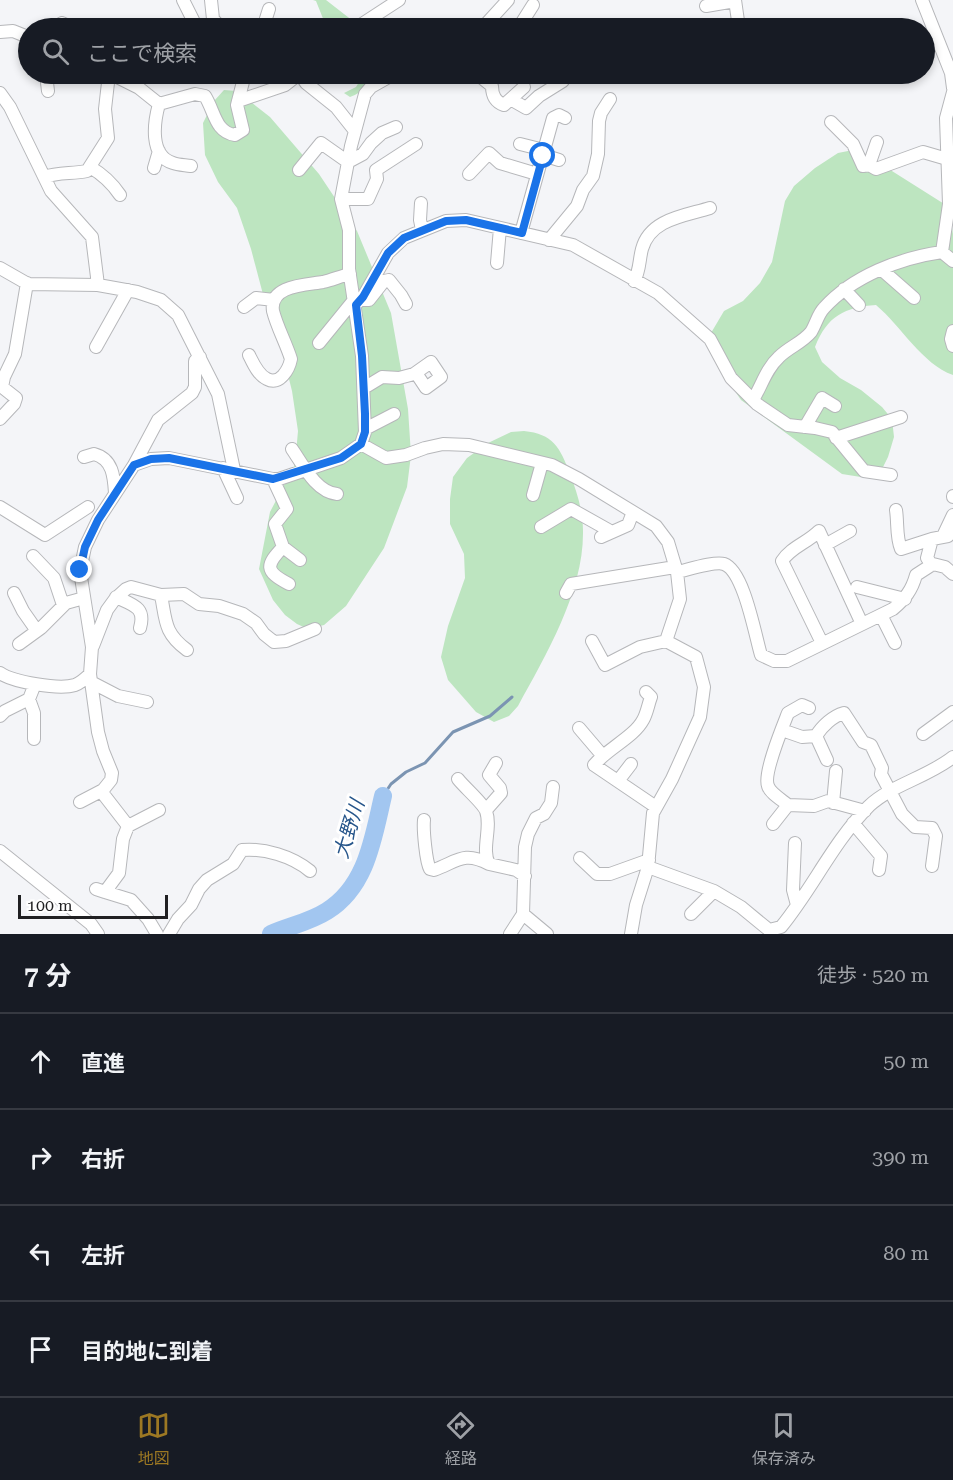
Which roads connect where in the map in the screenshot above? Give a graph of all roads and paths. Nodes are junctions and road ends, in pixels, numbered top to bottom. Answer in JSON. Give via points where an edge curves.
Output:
{"nodes":[{"id":1,"x":183,"y":0,"type":"edge"},
{"id":2,"x":211,"y":0,"type":"edge"},
{"id":3,"x":399,"y":0,"type":"edge"},
{"id":4,"x":508,"y":0,"type":"edge"},
{"id":5,"x":922,"y":0,"type":"edge"},
{"id":6,"x":735,"y":1,"type":"edge"},
{"id":7,"x":533,"y":4,"type":"dead end"},
{"id":8,"x":706,"y":6,"type":"dead end"},
{"id":9,"x":269,"y":9,"type":"dead end"},
{"id":10,"x":192,"y":18,"type":"edge"},
{"id":11,"x":213,"y":18,"type":"edge"},
{"id":12,"x":266,"y":18,"type":"edge"},
{"id":13,"x":371,"y":18,"type":"edge"},
{"id":14,"x":492,"y":18,"type":"edge"},
{"id":15,"x":525,"y":18,"type":"edge"},
{"id":16,"x":738,"y":18,"type":"edge"},
{"id":17,"x":929,"y":18,"type":"edge"},
{"id":18,"x":0,"y":32,"type":"edge"},
{"id":19,"x":18,"y":33,"type":"edge"},
{"id":20,"x":935,"y":33,"type":"edge"},
{"id":21,"x":47,"y":84,"type":"edge"},
{"id":22,"x":109,"y":84,"type":"edge"},
{"id":23,"x":131,"y":84,"type":"edge"},
{"id":24,"x":242,"y":84,"type":"edge"},
{"id":25,"x":286,"y":84,"type":"edge"},
{"id":26,"x":307,"y":84,"type":"edge"},
{"id":27,"x":376,"y":84,"type":"edge"},
{"id":28,"x":490,"y":84,"type":"edge"},
{"id":29,"x":558,"y":84,"type":"edge"},
{"id":30,"x":524,"y":87,"type":"dead end"},
{"id":31,"x":953,"y":90,"type":"edge"},
{"id":32,"x":48,"y":91,"type":"dead end"},
{"id":33,"x":0,"y":93,"type":"edge"},
{"id":34,"x":610,"y":99,"type":"dead end"},
{"id":35,"x":512,"y":100,"type":"junction"},
{"id":36,"x":238,"y":101,"type":"junction"},
{"id":37,"x":159,"y":104,"type":"junction"},
{"id":38,"x":565,"y":118,"type":"dead end"},
{"id":39,"x":831,"y":122,"type":"dead end"},
{"id":40,"x":396,"y":127,"type":"dead end"},
{"id":41,"x":355,"y":131,"type":"junction"},
{"id":42,"x":877,"y":142,"type":"dead end"},
{"id":43,"x":416,"y":144,"type":"dead end"},
{"id":44,"x":520,"y":144,"type":"dead end"},
{"id":45,"x":159,"y":151,"type":"junction"},
{"id":46,"x":543,"y":153,"type":"junction"},
{"id":47,"x":947,"y":159,"type":"junction"},
{"id":48,"x":559,"y":160,"type":"dead end"},
{"id":49,"x":348,"y":162,"type":"junction"},
{"id":50,"x":869,"y":165,"type":"junction"},
{"id":51,"x":192,"y":166,"type":"dead end"},
{"id":52,"x":90,"y":167,"type":"junction"},
{"id":53,"x":154,"y":168,"type":"dead end"},
{"id":54,"x":299,"y":170,"type":"dead end"},
{"id":55,"x":469,"y":174,"type":"dead end"},
{"id":56,"x":537,"y":174,"type":"junction"},
{"id":57,"x":44,"y":177,"type":"junction"},
{"id":58,"x":120,"y":188,"type":"dead end"},
{"id":59,"x":341,"y":199,"type":"junction"},
{"id":60,"x":421,"y":203,"type":"dead end"},
{"id":61,"x":710,"y":207,"type":"dead end"},
{"id":62,"x":500,"y":228,"type":"junction"},
{"id":63,"x":422,"y":230,"type":"junction"},
{"id":64,"x":522,"y":233,"type":"junction"},
{"id":65,"x":549,"y":240,"type":"junction"},
{"id":66,"x":942,"y":252,"type":"junction"},
{"id":67,"x":953,"y":261,"type":"edge"},
{"id":68,"x":497,"y":263,"type":"dead end"},
{"id":69,"x":0,"y":268,"type":"edge"},
{"id":70,"x":882,"y":270,"type":"junction"},
{"id":71,"x":350,"y":274,"type":"junction"},
{"id":72,"x":634,"y":281,"type":"junction"},
{"id":73,"x":27,"y":283,"type":"junction"},
{"id":74,"x":98,"y":285,"type":"junction"},
{"id":75,"x":128,"y":290,"type":"junction"},
{"id":76,"x":844,"y":290,"type":"junction"},
{"id":77,"x":914,"y":298,"type":"dead end"},
{"id":78,"x":274,"y":300,"type":"junction"},
{"id":79,"x":357,"y":301,"type":"junction"},
{"id":80,"x":406,"y":304,"type":"dead end"},
{"id":81,"x":859,"y":305,"type":"dead end"},
{"id":82,"x":244,"y":307,"type":"dead end"},
{"id":83,"x":953,"y":332,"type":"edge"},
{"id":84,"x":319,"y":343,"type":"dead end"},
{"id":85,"x":953,"y":346,"type":"edge"},
{"id":86,"x":96,"y":347,"type":"dead end"},
{"id":87,"x":249,"y":355,"type":"dead end"},
{"id":88,"x":200,"y":357,"type":"junction"},
{"id":89,"x":416,"y":373,"type":"dead end"},
{"id":90,"x":1,"y":387,"type":"edge"},
{"id":91,"x":364,"y":388,"type":"junction"},
{"id":92,"x":753,"y":399,"type":"junction"},
{"id":93,"x":835,"y":406,"type":"dead end"},
{"id":94,"x":394,"y":414,"type":"dead end"},
{"id":95,"x":901,"y":417,"type":"dead end"},
{"id":96,"x":0,"y":419,"type":"edge"},
{"id":97,"x":805,"y":427,"type":"junction"},
{"id":98,"x":365,"y":429,"type":"junction"},
{"id":99,"x":836,"y":438,"type":"junction"},
{"id":100,"x":361,"y":444,"type":"junction"},
{"id":101,"x":292,"y":449,"type":"dead end"},
{"id":102,"x":84,"y":457,"type":"dead end"},
{"id":103,"x":542,"y":463,"type":"junction"},
{"id":104,"x":134,"y":465,"type":"junction"},
{"id":105,"x":228,"y":469,"type":"junction"},
{"id":106,"x":304,"y":470,"type":"junction"},
{"id":107,"x":891,"y":476,"type":"dead end"},
{"id":108,"x":273,"y":479,"type":"junction"},
{"id":109,"x":115,"y":493,"type":"junction"},
{"id":110,"x":337,"y":494,"type":"dead end"},
{"id":111,"x":533,"y":495,"type":"dead end"},
{"id":112,"x":237,"y":498,"type":"dead end"},
{"id":113,"x":0,"y":507,"type":"edge"},
{"id":114,"x":104,"y":510,"type":"junction"},
{"id":115,"x":896,"y":510,"type":"dead end"},
{"id":116,"x":633,"y":512,"type":"junction"},
{"id":117,"x":953,"y":515,"type":"edge"},
{"id":118,"x":541,"y":527,"type":"dead end"},
{"id":119,"x":850,"y":531,"type":"dead end"},
{"id":120,"x":942,"y":535,"type":"edge"},
{"id":121,"x":825,"y":545,"type":"junction"},
{"id":122,"x":283,"y":547,"type":"junction"},
{"id":123,"x":33,"y":556,"type":"dead end"},
{"id":124,"x":300,"y":560,"type":"dead end"},
{"id":125,"x":932,"y":565,"type":"junction"},
{"id":126,"x":676,"y":569,"type":"junction"},
{"id":127,"x":953,"y":574,"type":"edge"},
{"id":128,"x":289,"y":584,"type":"dead end"},
{"id":129,"x":857,"y":587,"type":"dead end"},
{"id":130,"x":14,"y":593,"type":"dead end"},
{"id":131,"x":566,"y":593,"type":"dead end"},
{"id":132,"x":161,"y":595,"type":"junction"},
{"id":133,"x":116,"y":597,"type":"junction"},
{"id":134,"x":84,"y":598,"type":"junction"},
{"id":135,"x":905,"y":599,"type":"junction"},
{"id":136,"x":63,"y":605,"type":"junction"},
{"id":137,"x":881,"y":615,"type":"junction"},
{"id":138,"x":862,"y":624,"type":"junction"},
{"id":139,"x":140,"y":628,"type":"dead end"},
{"id":140,"x":315,"y":629,"type":"dead end"},
{"id":141,"x":37,"y":631,"type":"junction"},
{"id":142,"x":666,"y":641,"type":"junction"},
{"id":143,"x":592,"y":642,"type":"dead end"},
{"id":144,"x":822,"y":643,"type":"junction"},
{"id":145,"x":895,"y":643,"type":"dead end"},
{"id":146,"x":19,"y":644,"type":"dead end"},
{"id":147,"x":92,"y":647,"type":"junction"},
{"id":148,"x":187,"y":650,"type":"dead end"},
{"id":149,"x":0,"y":673,"type":"edge"},
{"id":150,"x":93,"y":676,"type":"junction"},
{"id":151,"x":35,"y":684,"type":"junction"},
{"id":152,"x":646,"y":692,"type":"dead end"},
{"id":153,"x":29,"y":699,"type":"junction"},
{"id":154,"x":147,"y":702,"type":"dead end"},
{"id":155,"x":809,"y":708,"type":"dead end"},
{"id":156,"x":953,"y":712,"type":"edge"},
{"id":157,"x":0,"y":716,"type":"edge"},
{"id":158,"x":579,"y":728,"type":"dead end"},
{"id":159,"x":782,"y":730,"type":"junction"},
{"id":160,"x":923,"y":734,"type":"dead end"},
{"id":161,"x":816,"y":735,"type":"junction"},
{"id":162,"x":34,"y":739,"type":"dead end"},
{"id":163,"x":602,"y":755,"type":"junction"},
{"id":164,"x":827,"y":760,"type":"dead end"},
{"id":165,"x":951,"y":762,"type":"edge"},
{"id":166,"x":496,"y":763,"type":"dead end"},
{"id":167,"x":631,"y":764,"type":"dead end"},
{"id":168,"x":836,"y":771,"type":"dead end"},
{"id":169,"x":458,"y":779,"type":"dead end"},
{"id":170,"x":618,"y":781,"type":"junction"},
{"id":171,"x":553,"y":787,"type":"dead end"},
{"id":172,"x":103,"y":790,"type":"junction"},
{"id":173,"x":890,"y":793,"type":"junction"},
{"id":174,"x":80,"y":801,"type":"dead end"},
{"id":175,"x":833,"y":802,"type":"junction"},
{"id":176,"x":788,"y":805,"type":"junction"},
{"id":177,"x":656,"y":807,"type":"junction"},
{"id":178,"x":159,"y":810,"type":"dead end"},
{"id":179,"x":486,"y":810,"type":"junction"},
{"id":180,"x":865,"y":811,"type":"junction"},
{"id":181,"x":424,"y":820,"type":"dead end"},
{"id":182,"x":853,"y":823,"type":"junction"},
{"id":183,"x":773,"y":824,"type":"dead end"},
{"id":184,"x":128,"y":826,"type":"junction"},
{"id":185,"x":795,"y":843,"type":"dead end"},
{"id":186,"x":0,"y":851,"type":"edge"},
{"id":187,"x":580,"y":858,"type":"dead end"},
{"id":188,"x":648,"y":863,"type":"junction"},
{"id":189,"x":489,"y":864,"type":"junction"},
{"id":190,"x":932,"y":866,"type":"dead end"},
{"id":191,"x":879,"y":870,"type":"dead end"},
{"id":192,"x":310,"y":871,"type":"dead end"},
{"id":193,"x":525,"y":876,"type":"junction"},
{"id":194,"x":714,"y":891,"type":"junction"},
{"id":195,"x":796,"y":905,"type":"junction"},
{"id":196,"x":523,"y":914,"type":"junction"},
{"id":197,"x":691,"y":914,"type":"dead end"},
{"id":198,"x":769,"y":932,"type":"edge"},
{"id":199,"x":98,"y":934,"type":"edge"},
{"id":200,"x":158,"y":934,"type":"edge"},
{"id":201,"x":169,"y":934,"type":"edge"},
{"id":202,"x":510,"y":934,"type":"edge"},
{"id":203,"x":547,"y":934,"type":"edge"},
{"id":204,"x":631,"y":934,"type":"edge"}],
"edges":[{"from":1,"to":10,"type":"street"},
{"from":2,"to":11,"type":"street"},
{"from":3,"to":13,"type":"street"},
{"from":4,"to":14,"type":"street"},
{"from":5,"to":17,"type":"street"},
{"from":6,"to":8,"type":"street"},
{"from":6,"to":16,"type":"street"},
{"from":7,"to":15,"type":"street"},
{"from":9,"to":12,"type":"street"},
{"from":18,"to":19,"type":"street"},
{"from":20,"to":31,"type":"street","via":[[951,73]]},
{"from":21,"to":32,"type":"street"},
{"from":22,"to":52,"type":"street","via":[[105,109],[108,138]]},
{"from":23,"to":37,"type":"street"},
{"from":24,"to":36,"type":"street"},
{"from":25,"to":36,"type":"street"},
{"from":26,"to":41,"type":"street","via":[[336,107]]},
{"from":27,"to":41,"type":"street","via":[[365,94]]},
{"from":28,"to":35,"type":"street","via":[[499,103],[504,105]]},
{"from":29,"to":35,"type":"street","via":[[526,108]]},
{"from":30,"to":35,"type":"street"},
{"from":31,"to":47,"type":"street","via":[[946,118]]},
{"from":33,"to":57,"type":"street"},
{"from":34,"to":65,"type":"street","via":[[598,121],[593,176],[577,206]]},
{"from":36,"to":37,"type":"street","via":[[243,130],[235,135],[220,129],[206,96],[195,94]]},
{"from":37,"to":45,"type":"street","via":[[154,122]]},
{"from":38,"to":46,"type":"street","via":[[553,118]]},
{"from":39,"to":50,"type":"street","via":[[852,144],[863,166]]},
{"from":40,"to":49,"type":"street","via":[[382,133],[363,154]]},
{"from":41,"to":49,"type":"street"},
{"from":42,"to":50,"type":"street"},
{"from":43,"to":59,"type":"street","via":[[376,170],[368,199]]},
{"from":44,"to":46,"type":"street"},
{"from":45,"to":51,"type":"street","via":[[170,163]]},
{"from":45,"to":53,"type":"street"},
{"from":46,"to":48,"type":"street"},
{"from":46,"to":56,"type":"street"},
{"from":47,"to":50,"type":"street","via":[[923,152],[876,170]]},
{"from":47,"to":66,"type":"street","via":[[948,204]]},
{"from":49,"to":54,"type":"street","via":[[321,144]]},
{"from":49,"to":59,"type":"street"},
{"from":52,"to":57,"type":"street","via":[[87,171],[58,172]]},
{"from":52,"to":58,"type":"street"},
{"from":55,"to":56,"type":"street","via":[[489,153],[500,163]]},
{"from":56,"to":64,"type":"street"},
{"from":57,"to":74,"type":"street","via":[[51,191],[92,237]]},
{"from":59,"to":71,"type":"street","via":[[349,230]]},
{"from":60,"to":63,"type":"street"},
{"from":61,"to":72,"type":"street","via":[[656,226],[648,235]]},
{"from":62,"to":63,"type":"street","via":[[466,220],[446,221]]},
{"from":62,"to":64,"type":"street"},
{"from":62,"to":68,"type":"street"},
{"from":63,"to":79,"type":"street","via":[[404,238],[388,253]]},
{"from":64,"to":65,"type":"street"},
{"from":65,"to":72,"type":"street","via":[[573,245]]},
{"from":66,"to":67,"type":"street"},
{"from":66,"to":70,"type":"street","via":[[903,260]]},
{"from":69,"to":73,"type":"street"},
{"from":70,"to":76,"type":"street"},
{"from":70,"to":77,"type":"street"},
{"from":71,"to":78,"type":"street","via":[[299,285],[278,294]]},
{"from":71,"to":79,"type":"street"},
{"from":72,"to":92,"type":"street","via":[[658,293],[710,339],[731,378]]},
{"from":73,"to":74,"type":"street"},
{"from":73,"to":90,"type":"street","via":[[15,354]]},
{"from":74,"to":75,"type":"street"},
{"from":75,"to":86,"type":"street"},
{"from":75,"to":88,"type":"street","via":[[161,300],[170,307]]},
{"from":76,"to":81,"type":"street"},
{"from":76,"to":92,"type":"street","via":[[822,310],[802,342],[780,355],[768,369]]},
{"from":78,"to":82,"type":"street","via":[[256,298]]},
{"from":78,"to":87,"type":"street","via":[[273,310],[291,359],[289,368],[274,381],[266,379]]},
{"from":79,"to":80,"type":"street","via":[[369,300],[389,280]]},
{"from":79,"to":84,"type":"street"},
{"from":79,"to":91,"type":"street"},
{"from":83,"to":85,"type":"street"},
{"from":88,"to":104,"type":"street","via":[[195,361],[192,393],[158,420]]},
{"from":88,"to":105,"type":"street","via":[[218,394]]},
{"from":89,"to":91,"type":"street","via":[[382,377]]},
{"from":90,"to":96,"type":"street","via":[[16,398],[18,407]]},
{"from":91,"to":98,"type":"street"},
{"from":92,"to":97,"type":"street","via":[[788,425]]},
{"from":93,"to":97,"type":"street","via":[[822,398]]},
{"from":94,"to":98,"type":"street"},
{"from":95,"to":99,"type":"street"},
{"from":97,"to":99,"type":"street","via":[[832,432]]},
{"from":98,"to":100,"type":"street"},
{"from":99,"to":107,"type":"street","via":[[864,471]]},
{"from":100,"to":103,"type":"street","via":[[386,458],[443,444]]},
{"from":100,"to":106,"type":"street","via":[[341,458]]},
{"from":101,"to":106,"type":"street"},
{"from":102,"to":109,"type":"street","via":[[94,454],[107,461],[113,471]]},
{"from":103,"to":111,"type":"street"},
{"from":103,"to":116,"type":"street","via":[[579,479]]},
{"from":104,"to":105,"type":"street","via":[[169,458]]},
{"from":104,"to":109,"type":"street"},
{"from":105,"to":108,"type":"street"},
{"from":105,"to":112,"type":"street"},
{"from":106,"to":108,"type":"street"},
{"from":106,"to":110,"type":"street","via":[[328,493]]},
{"from":108,"to":122,"type":"street","via":[[287,509],[276,524]]},
{"from":109,"to":114,"type":"street"},
{"from":113,"to":114,"type":"street","via":[[16,511],[45,535],[85,506]]},
{"from":114,"to":134,"type":"street","via":[[85,547],[80,570]]},
{"from":115,"to":120,"type":"street","via":[[901,549]]},
{"from":116,"to":118,"type":"street","via":[[628,525],[606,534],[571,509]]},
{"from":116,"to":126,"type":"street","via":[[656,526],[668,542]]},
{"from":117,"to":120,"type":"street"},
{"from":119,"to":121,"type":"street"},
{"from":120,"to":125,"type":"street","via":[[927,558]]},
{"from":121,"to":138,"type":"street"},
{"from":121,"to":144,"type":"street","via":[[819,531],[788,551],[782,561]]},
{"from":122,"to":124,"type":"street"},
{"from":122,"to":128,"type":"street","via":[[269,566]]},
{"from":123,"to":136,"type":"street","via":[[54,578]]},
{"from":125,"to":127,"type":"street","via":[[945,567]]},
{"from":125,"to":135,"type":"street","via":[[916,575]]},
{"from":126,"to":131,"type":"street","via":[[571,584]]},
{"from":126,"to":142,"type":"street","via":[[680,599]]},
{"from":126,"to":144,"type":"street","via":[[722,563],[733,570],[746,598],[761,655],[786,661]]},
{"from":129,"to":135,"type":"street"},
{"from":130,"to":141,"type":"street"},
{"from":132,"to":133,"type":"street","via":[[131,587]]},
{"from":132,"to":140,"type":"street","via":[[184,594],[199,604],[243,614],[274,642]]},
{"from":132,"to":148,"type":"street","via":[[169,632]]},
{"from":133,"to":139,"type":"street","via":[[137,606],[143,619]]},
{"from":133,"to":147,"type":"street"},
{"from":134,"to":136,"type":"street"},
{"from":134,"to":147,"type":"street"},
{"from":135,"to":137,"type":"street"},
{"from":136,"to":141,"type":"street"},
{"from":137,"to":138,"type":"street"},
{"from":137,"to":145,"type":"street"},
{"from":138,"to":144,"type":"street"},
{"from":141,"to":146,"type":"street"},
{"from":142,"to":143,"type":"street","via":[[640,647],[605,665]]},
{"from":142,"to":177,"type":"street","via":[[696,657],[704,687],[700,717]]},
{"from":147,"to":150,"type":"street"},
{"from":149,"to":151,"type":"street"},
{"from":150,"to":151,"type":"street","via":[[74,686]]},
{"from":150,"to":154,"type":"street","via":[[118,696]]},
{"from":150,"to":172,"type":"street","via":[[98,732],[112,773]]},
{"from":151,"to":153,"type":"street"},
{"from":152,"to":163,"type":"street","via":[[651,697],[643,721]]},
{"from":153,"to":157,"type":"street"},
{"from":153,"to":162,"type":"street","via":[[34,713]]},
{"from":155,"to":159,"type":"street","via":[[802,705],[788,713]]},
{"from":156,"to":160,"type":"street"},
{"from":158,"to":163,"type":"street"},
{"from":159,"to":161,"type":"street","via":[[802,737]]},
{"from":159,"to":176,"type":"street","via":[[766,782],[768,789]]},
{"from":161,"to":164,"type":"street"},
{"from":161,"to":173,"type":"street","via":[[844,713],[863,742],[871,745]]},
{"from":163,"to":170,"type":"street","via":[[594,765]]},
{"from":165,"to":173,"type":"street"},
{"from":166,"to":179,"type":"street","via":[[489,775],[501,793]]},
{"from":167,"to":170,"type":"street"},
{"from":168,"to":175,"type":"street"},
{"from":169,"to":179,"type":"street"},
{"from":170,"to":177,"type":"street"},
{"from":171,"to":193,"type":"street","via":[[551,803],[528,834]]},
{"from":172,"to":174,"type":"street"},
{"from":172,"to":184,"type":"street"},
{"from":173,"to":180,"type":"street"},
{"from":173,"to":190,"type":"street","via":[[915,827],[932,828],[936,836]]},
{"from":175,"to":176,"type":"street"},
{"from":175,"to":180,"type":"street"},
{"from":176,"to":183,"type":"street"},
{"from":177,"to":188,"type":"street"},
{"from":178,"to":184,"type":"street"},
{"from":179,"to":189,"type":"street"},
{"from":180,"to":182,"type":"street"},
{"from":181,"to":189,"type":"street","via":[[430,869],[472,856]]},
{"from":182,"to":191,"type":"street","via":[[881,856]]},
{"from":182,"to":195,"type":"street"},
{"from":184,"to":200,"type":"street","via":[[119,873],[100,890],[131,900]]},
{"from":185,"to":195,"type":"street"},
{"from":186,"to":199,"type":"street","via":[[91,924]]},
{"from":187,"to":188,"type":"street","via":[[597,874]]},
{"from":188,"to":194,"type":"street"},
{"from":188,"to":204,"type":"street"},
{"from":189,"to":193,"type":"street"},
{"from":192,"to":201,"type":"street","via":[[292,859],[256,849],[242,850],[233,864],[199,889]]},
{"from":193,"to":196,"type":"street"},
{"from":194,"to":197,"type":"street"},
{"from":194,"to":198,"type":"street"},
{"from":195,"to":198,"type":"street","via":[[781,927]]},
{"from":196,"to":202,"type":"street"},
{"from":196,"to":203,"type":"street"}]}
